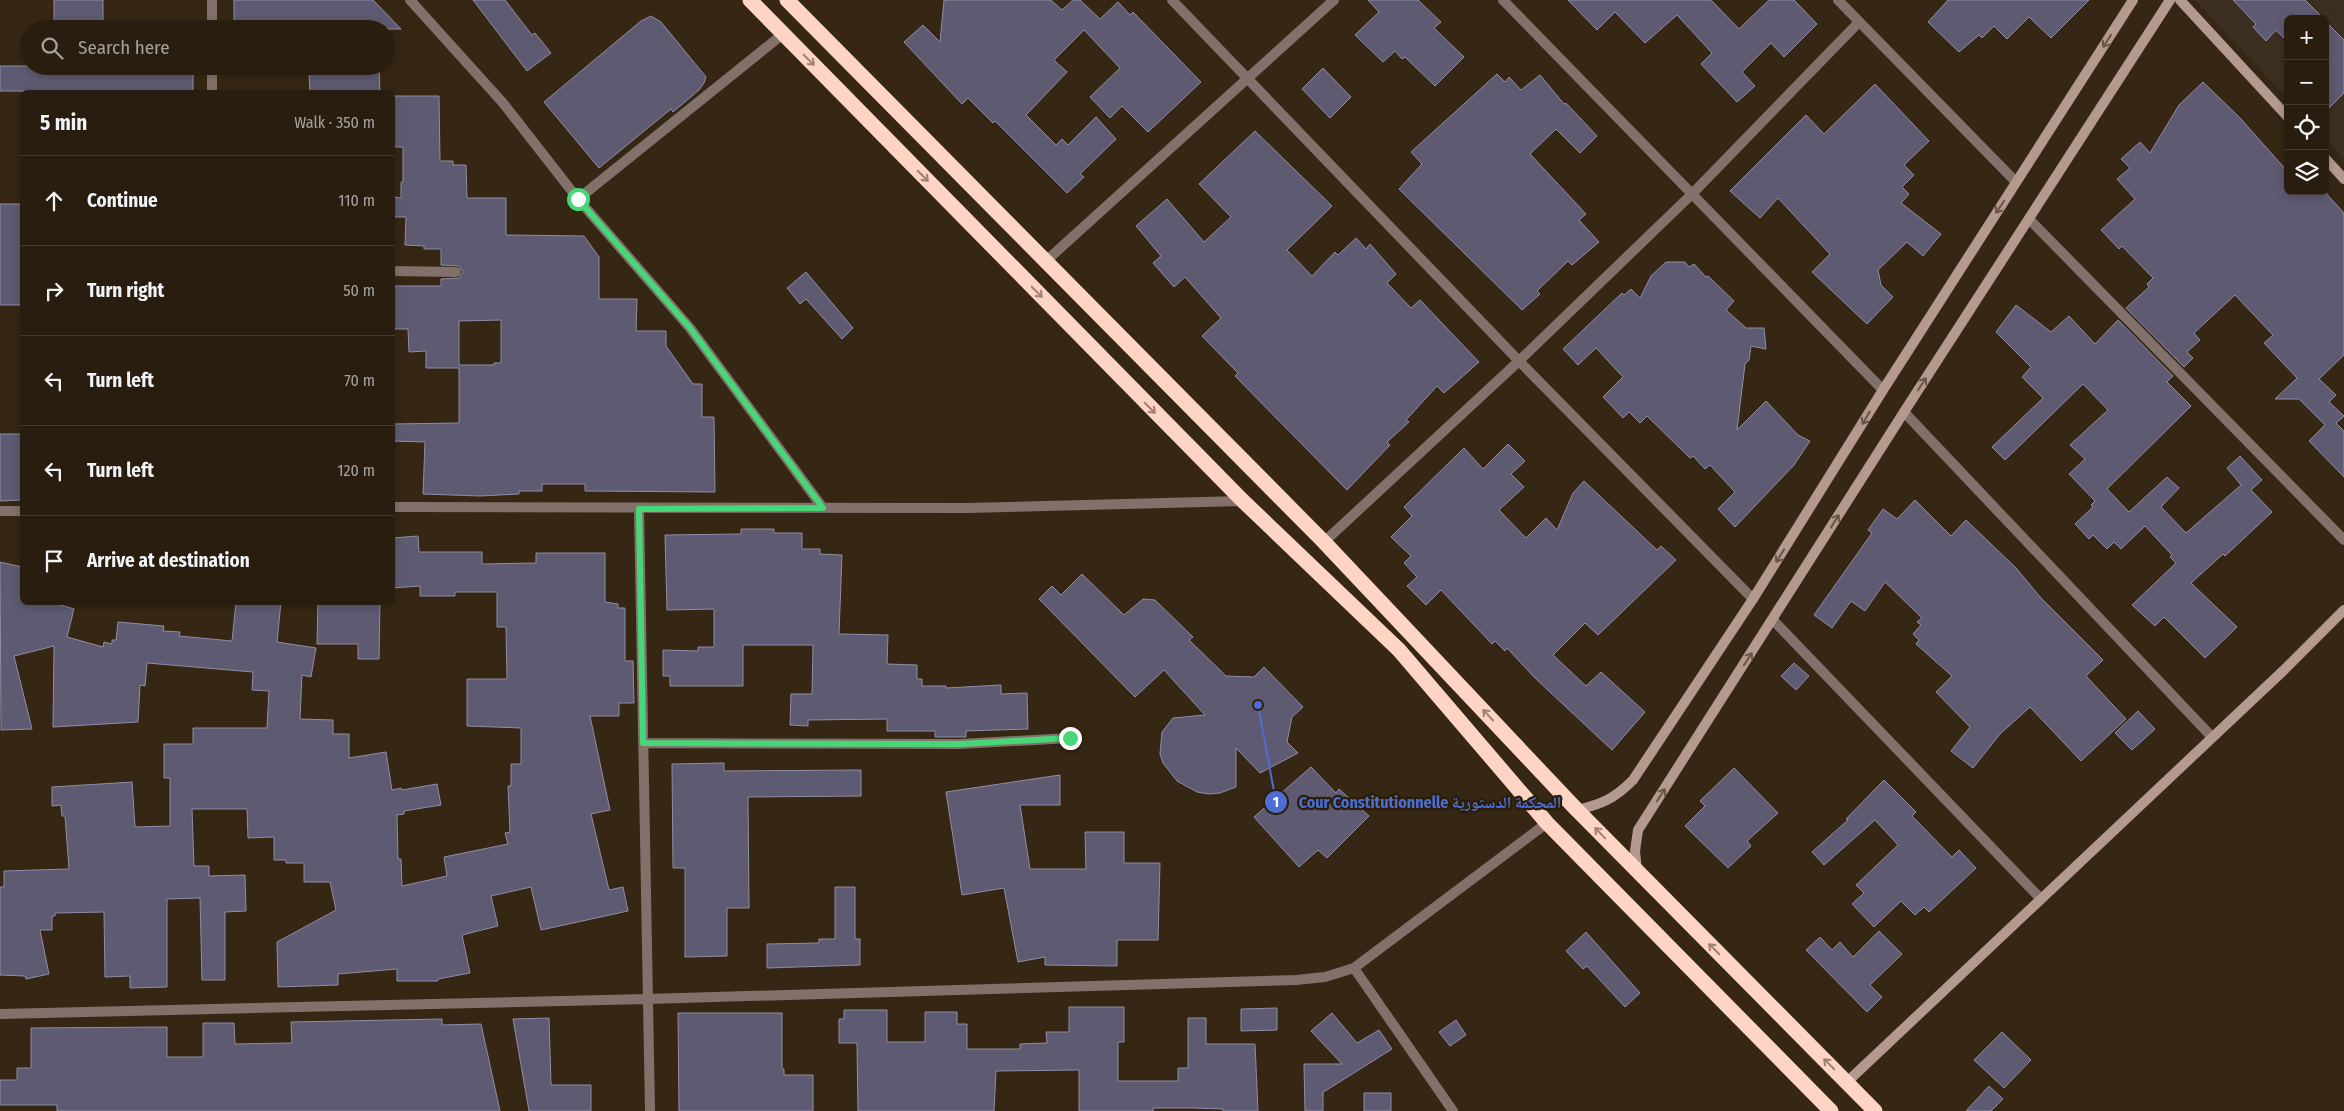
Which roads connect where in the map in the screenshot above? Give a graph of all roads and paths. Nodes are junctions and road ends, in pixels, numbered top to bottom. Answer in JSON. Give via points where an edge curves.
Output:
{"nodes":[{"id":1,"x":212,"y":0,"type":"edge"},
{"id":2,"x":410,"y":0,"type":"edge"},
{"id":3,"x":750,"y":0,"type":"edge"},
{"id":4,"x":787,"y":0,"type":"edge"},
{"id":5,"x":1172,"y":0,"type":"edge"},
{"id":6,"x":1334,"y":0,"type":"edge"},
{"id":7,"x":1503,"y":0,"type":"edge"},
{"id":8,"x":1838,"y":0,"type":"edge"},
{"id":9,"x":2133,"y":0,"type":"edge"},
{"id":10,"x":2170,"y":0,"type":"edge"},
{"id":11,"x":2180,"y":0,"type":"edge"},
{"id":12,"x":212,"y":20,"type":"edge"},
{"id":13,"x":1859,"y":22,"type":"junction"},
{"id":14,"x":783,"y":34,"type":"junction"},
{"id":15,"x":212,"y":75,"type":"edge"},
{"id":16,"x":1249,"y":78,"type":"junction"},
{"id":17,"x":212,"y":90,"type":"edge"},
{"id":18,"x":2284,"y":113,"type":"edge"},
{"id":19,"x":2329,"y":162,"type":"edge"},
{"id":20,"x":2344,"y":179,"type":"edge"},
{"id":21,"x":2016,"y":182,"type":"junction"},
{"id":22,"x":1692,"y":194,"type":"junction"},
{"id":23,"x":578,"y":199,"type":"junction"},
{"id":24,"x":2029,"y":219,"type":"junction"},
{"id":25,"x":1046,"y":261,"type":"junction"},
{"id":26,"x":395,"y":272,"type":"edge"},
{"id":27,"x":456,"y":272,"type":"dead end"},
{"id":28,"x":1519,"y":361,"type":"junction"},
{"id":29,"x":1883,"y":390,"type":"junction"},
{"id":30,"x":1904,"y":412,"type":"junction"},
{"id":31,"x":1242,"y":501,"type":"junction"},
{"id":32,"x":395,"y":506,"type":"edge"},
{"id":33,"x":823,"y":508,"type":"junction"},
{"id":34,"x":639,"y":509,"type":"junction"},
{"id":35,"x":0,"y":511,"type":"edge"},
{"id":36,"x":20,"y":511,"type":"edge"},
{"id":37,"x":2344,"y":540,"type":"edge"},
{"id":38,"x":1324,"y":542,"type":"junction"},
{"id":39,"x":1753,"y":599,"type":"junction"},
{"id":40,"x":2344,"y":610,"type":"edge"},
{"id":41,"x":1773,"y":620,"type":"junction"},
{"id":42,"x":2211,"y":736,"type":"junction"},
{"id":43,"x":1070,"y":738,"type":"dead end"},
{"id":44,"x":643,"y":743,"type":"junction"},
{"id":45,"x":1577,"y":810,"type":"junction"},
{"id":46,"x":1547,"y":823,"type":"junction"},
{"id":47,"x":1637,"y":872,"type":"junction"},
{"id":48,"x":2041,"y":899,"type":"junction"},
{"id":49,"x":1354,"y":968,"type":"junction"},
{"id":50,"x":648,"y":999,"type":"junction"},
{"id":51,"x":0,"y":1014,"type":"edge"},
{"id":52,"x":1847,"y":1082,"type":"junction"},
{"id":53,"x":650,"y":1111,"type":"edge"},
{"id":54,"x":1453,"y":1111,"type":"edge"},
{"id":55,"x":1831,"y":1111,"type":"edge"},
{"id":56,"x":1875,"y":1111,"type":"edge"}],
"edges":[{"from":1,"to":12,"type":"street"},
{"from":2,"to":23,"type":"street","via":[[503,103]]},
{"from":3,"to":14,"type":"highway"},
{"from":4,"to":25,"type":"highway"},
{"from":5,"to":16,"type":"street"},
{"from":6,"to":16,"type":"street"},
{"from":7,"to":22,"type":"street"},
{"from":8,"to":13,"type":"street"},
{"from":9,"to":21,"type":"street","one_way":true},
{"from":10,"to":24,"type":"street"},
{"from":11,"to":18,"type":"street"},
{"from":13,"to":21,"type":"street"},
{"from":13,"to":22,"type":"street"},
{"from":14,"to":23,"type":"street"},
{"from":14,"to":31,"type":"highway","one_way":true},
{"from":15,"to":17,"type":"street"},
{"from":16,"to":25,"type":"street"},
{"from":16,"to":28,"type":"street"},
{"from":19,"to":20,"type":"street"},
{"from":21,"to":29,"type":"street","one_way":true},
{"from":22,"to":28,"type":"street"},
{"from":22,"to":29,"type":"street"},
{"from":23,"to":33,"type":"street","via":[[690,328]]},
{"from":30,"to":24,"type":"street","one_way":true},
{"from":24,"to":37,"type":"street"},
{"from":25,"to":38,"type":"highway"},
{"from":26,"to":27,"type":"street"},
{"from":28,"to":38,"type":"street"},
{"from":28,"to":39,"type":"street"},
{"from":29,"to":39,"type":"street","one_way":true},
{"from":41,"to":30,"type":"street","one_way":true},
{"from":30,"to":42,"type":"street"},
{"from":31,"to":33,"type":"street"},
{"from":31,"to":46,"type":"highway","via":[[1399,650]]},
{"from":32,"to":34,"type":"street"},
{"from":33,"to":34,"type":"street"},
{"from":34,"to":44,"type":"street"},
{"from":35,"to":36,"type":"street"},
{"from":45,"to":38,"type":"highway","one_way":true},
{"from":39,"to":45,"type":"street","via":[[1633,780],[1618,796]]},
{"from":40,"to":42,"type":"street"},
{"from":47,"to":41,"type":"street","one_way":true,"via":[[1638,830]]},
{"from":41,"to":48,"type":"street"},
{"from":42,"to":48,"type":"street"},
{"from":43,"to":44,"type":"street","via":[[950,744]]},
{"from":44,"to":50,"type":"street"},
{"from":47,"to":45,"type":"highway","one_way":true},
{"from":46,"to":49,"type":"street"},
{"from":46,"to":55,"type":"highway"},
{"from":52,"to":47,"type":"highway","one_way":true},
{"from":48,"to":52,"type":"street"},
{"from":49,"to":50,"type":"street","via":[[1325,977],[1296,980]]},
{"from":49,"to":54,"type":"street"},
{"from":50,"to":51,"type":"street"},
{"from":50,"to":53,"type":"street"},
{"from":52,"to":56,"type":"highway"}]}
